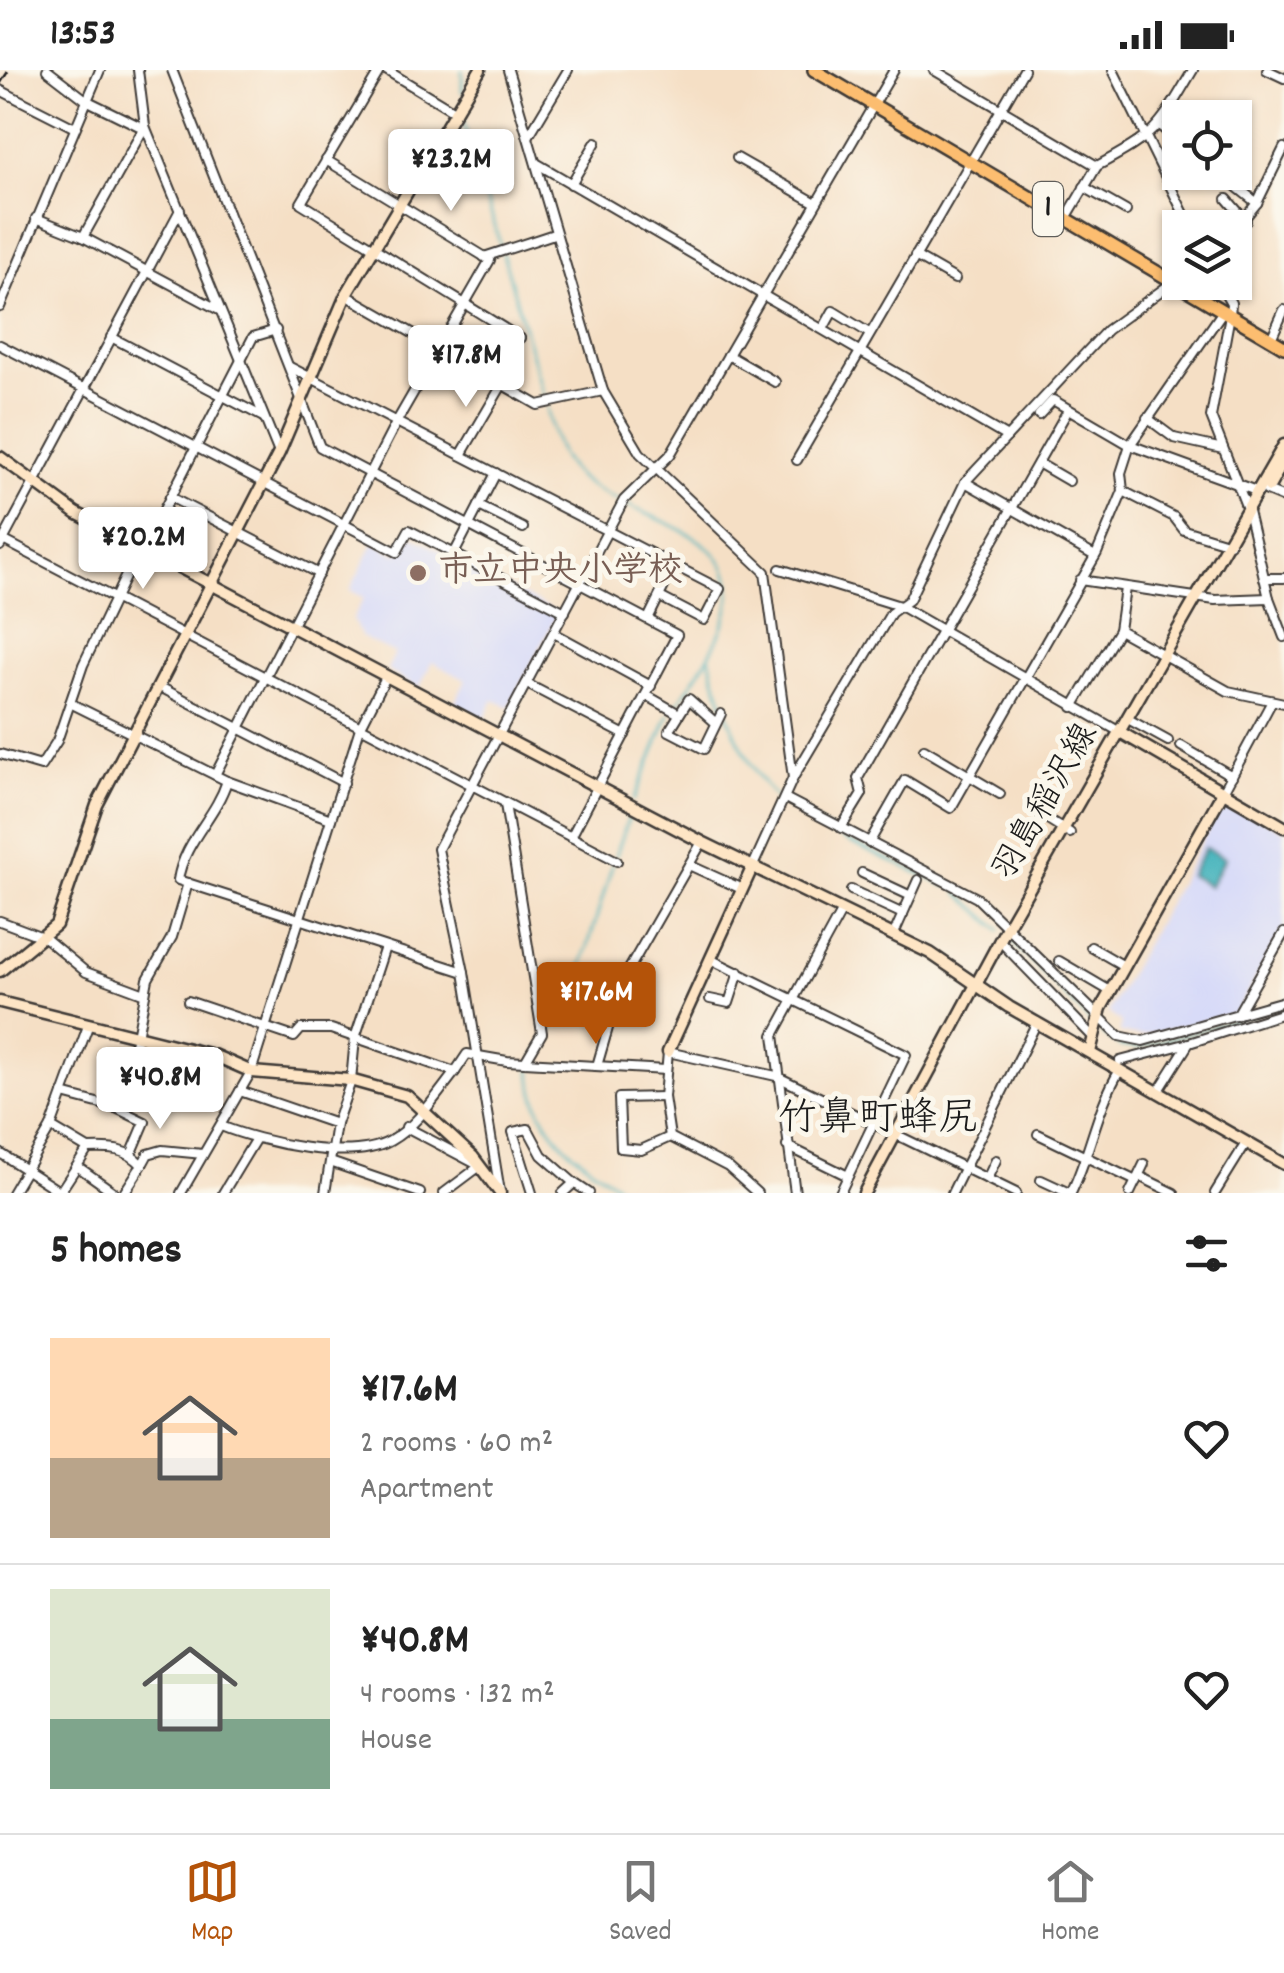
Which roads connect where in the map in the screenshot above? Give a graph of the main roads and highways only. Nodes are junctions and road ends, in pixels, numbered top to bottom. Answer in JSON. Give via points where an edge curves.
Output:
{"nodes":[{"id":1,"x":814,"y":70,"type":"edge"},
{"id":2,"x":1162,"y":271,"type":"edge"},
{"id":3,"x":1207,"y":300,"type":"edge"},
{"id":4,"x":1284,"y":347,"type":"edge"}],
"edges":[{"from":1,"to":2,"type":"main road","number":"1"},
{"from":3,"to":4,"type":"main road","number":"1"}]}
